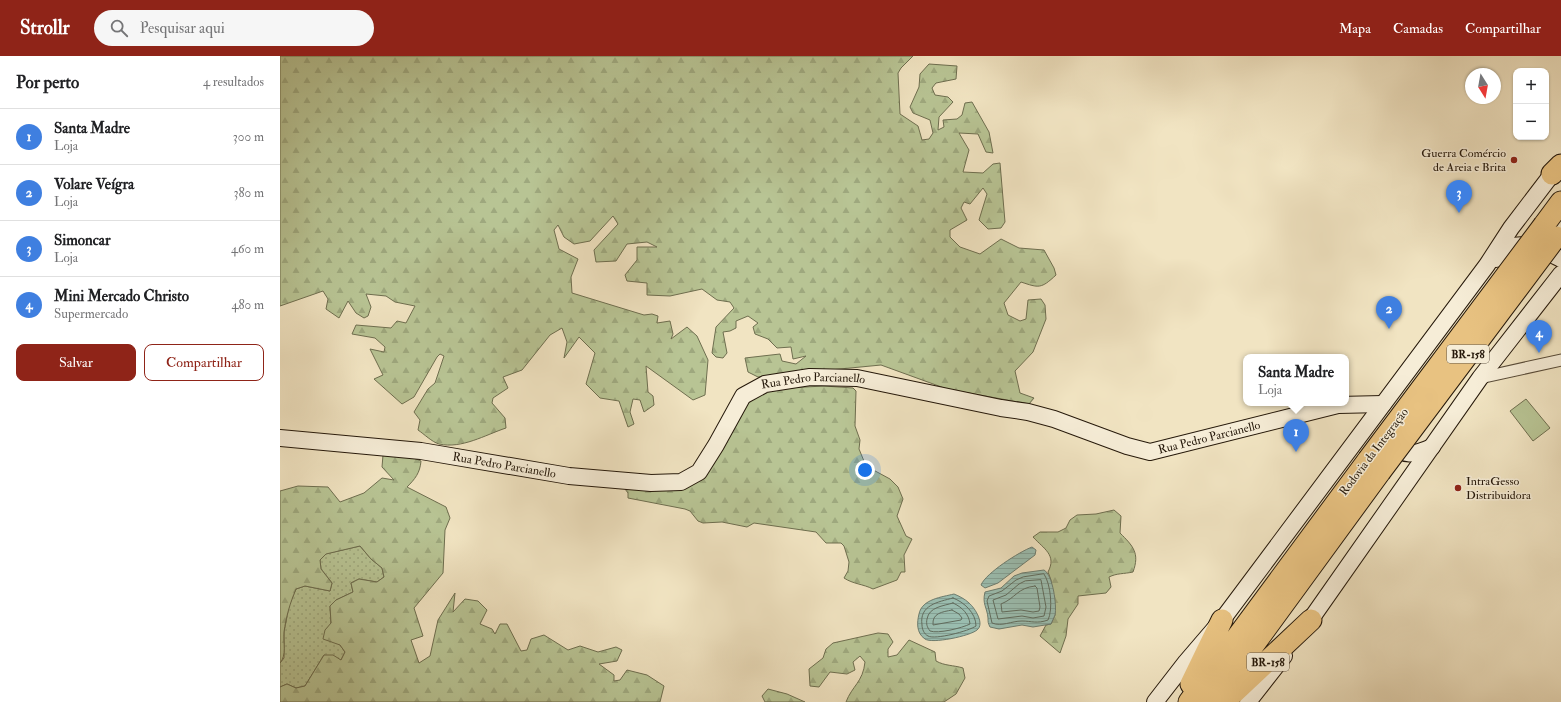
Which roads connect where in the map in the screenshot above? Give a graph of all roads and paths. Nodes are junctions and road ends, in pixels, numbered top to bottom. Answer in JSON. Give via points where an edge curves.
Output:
{"nodes":[{"id":1,"x":1558,"y":167,"type":"edge"},
{"id":2,"x":1561,"y":202,"type":"edge"},
{"id":3,"x":1554,"y":231,"type":"edge"},
{"id":4,"x":1561,"y":259,"type":"edge"},
{"id":5,"x":1487,"y":265,"type":"junction"},
{"id":6,"x":1561,"y":274,"type":"edge"},
{"id":7,"x":1561,"y":360,"type":"edge"},
{"id":8,"x":1480,"y":378,"type":"junction"},
{"id":9,"x":1383,"y":404,"type":"junction"},
{"id":10,"x":1349,"y":405,"type":"edge"},
{"id":11,"x":1334,"y":406,"type":"edge"},
{"id":12,"x":280,"y":438,"type":"edge"},
{"id":13,"x":1432,"y":447,"type":"junction"},
{"id":14,"x":1374,"y":466,"type":"junction"},
{"id":15,"x":1222,"y":620,"type":"junction"},
{"id":16,"x":1311,"y":620,"type":"junction"},
{"id":17,"x":1155,"y":702,"type":"edge"},
{"id":18,"x":1179,"y":702,"type":"edge"},
{"id":19,"x":1189,"y":702,"type":"edge"},
{"id":20,"x":1212,"y":702,"type":"edge"},
{"id":21,"x":1224,"y":702,"type":"edge"},
{"id":22,"x":1248,"y":702,"type":"edge"}],
"edges":[{"from":1,"to":5,"type":"main road","number":"BR-158","via":[[1511,228]]},
{"from":2,"to":3,"type":"highway","name":"Rodovia da Integração","number":"BR-158"},
{"from":3,"to":14,"type":"highway","name":"Rodovia da Integração","number":"BR-158","bridge":true},
{"from":4,"to":5,"type":"main road","via":[[1537,247],[1522,246],[1510,247]]},
{"from":5,"to":9,"type":"main road","number":"BR-158"},
{"from":6,"to":8,"type":"main road","number":"BR-158"},
{"from":7,"to":8,"type":"street"},
{"from":8,"to":13,"type":"main road","number":"BR-158"},
{"from":9,"to":10,"type":"main road","name":"Rua Pedro Parcianello"},
{"from":9,"to":13,"type":"main road","via":[[1382,424],[1386,439],[1395,449],[1416,454]]},
{"from":9,"to":15,"type":"main road","number":"BR-158"},
{"from":11,"to":12,"type":"main road","name":"Rua Pedro Parcianello","via":[[1150,452],[1028,412],[857,378],[810,377],[765,384],[743,396],[699,472],[681,482],[651,483],[569,476],[421,451]]},
{"from":13,"to":16,"type":"main road","number":"BR-158"},
{"from":14,"to":19,"type":"highway","name":"Rodovia da Integração","number":"BR-158"},
{"from":14,"to":20,"type":"highway","name":"Rodovia da Integração","number":"BR-158"},
{"from":15,"to":17,"type":"main road","number":"BR-158"},
{"from":15,"to":18,"type":"highway","number":"BR-158","via":[[1193,681]]},
{"from":16,"to":21,"type":"highway","number":"BR-158"},
{"from":16,"to":22,"type":"main road","number":"BR-158"}]}
